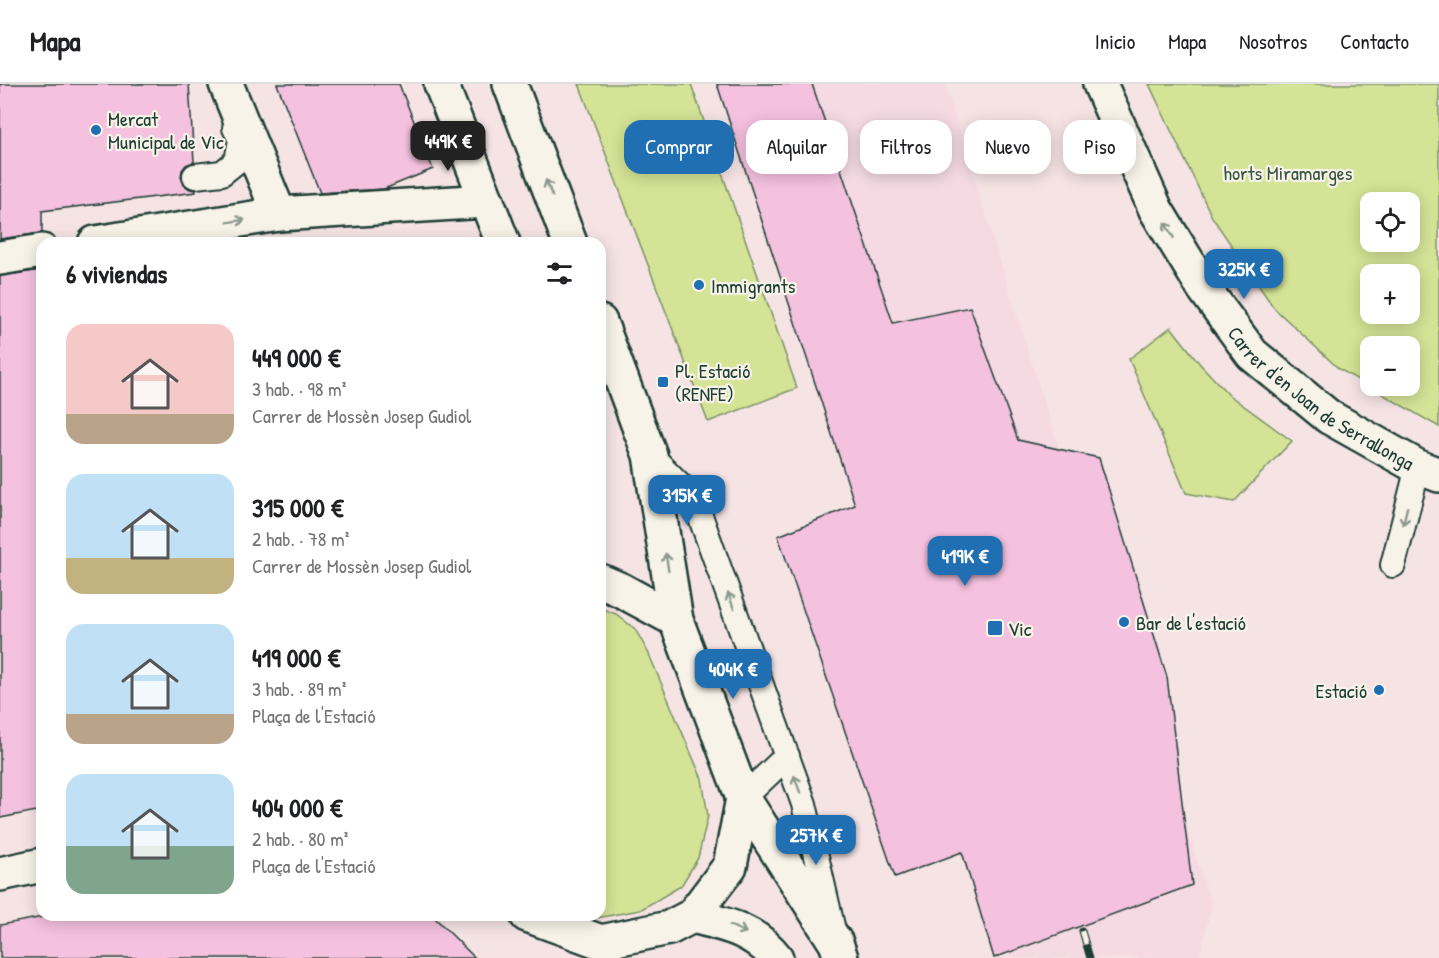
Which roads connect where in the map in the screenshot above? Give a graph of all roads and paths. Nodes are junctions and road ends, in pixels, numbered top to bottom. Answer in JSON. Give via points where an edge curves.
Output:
{"nodes":[{"id":1,"x":217,"y":84,"type":"edge"},
{"id":2,"x":226,"y":84,"type":"edge"},
{"id":3,"x":441,"y":84,"type":"edge"},
{"id":4,"x":510,"y":84,"type":"edge"},
{"id":5,"x":1100,"y":84,"type":"edge"},
{"id":6,"x":195,"y":176,"type":"dead end"},
{"id":7,"x":487,"y":201,"type":"junction"},
{"id":8,"x":279,"y":214,"type":"junction"},
{"id":9,"x":133,"y":237,"type":"edge"},
{"id":10,"x":500,"y":237,"type":"edge"},
{"id":11,"x":568,"y":237,"type":"edge"},
{"id":12,"x":36,"y":253,"type":"edge"},
{"id":13,"x":0,"y":258,"type":"edge"},
{"id":14,"x":606,"y":338,"type":"edge"},
{"id":15,"x":645,"y":442,"type":"junction"},
{"id":16,"x":1429,"y":471,"type":"edge"},
{"id":17,"x":1393,"y":565,"type":"dead end"},
{"id":18,"x":606,"y":584,"type":"edge"},
{"id":19,"x":676,"y":620,"type":"junction"},
{"id":20,"x":787,"y":756,"type":"junction"},
{"id":21,"x":743,"y":798,"type":"junction"},
{"id":22,"x":36,"y":866,"type":"edge"},
{"id":23,"x":0,"y":874,"type":"edge"},
{"id":24,"x":692,"y":916,"type":"junction"},
{"id":25,"x":544,"y":921,"type":"edge"},
{"id":26,"x":839,"y":951,"type":"edge"},
{"id":27,"x":776,"y":958,"type":"edge"}],
"edges":[{"from":1,"to":6,"type":"lane","via":[[241,140],[237,161],[222,172]]},
{"from":2,"to":8,"type":"street"},
{"from":3,"to":7,"type":"street"},
{"from":11,"to":4,"type":"street","one_way":true},
{"from":16,"to":5,"type":"street","name":"Carrer d'en Joan de Serrallonga","one_way":true,"via":[[1329,417],[1252,354],[1203,287],[1156,210]]},
{"from":7,"to":8,"type":"street"},
{"from":7,"to":10,"type":"street"},
{"from":9,"to":8,"type":"street","one_way":true},
{"from":12,"to":13,"type":"street"},
{"from":14,"to":15,"type":"street"},
{"from":19,"to":15,"type":"street","one_way":true},
{"from":20,"to":15,"type":"lane","one_way":true,"via":[[694,499]]},
{"from":16,"to":17,"type":"lane","one_way":true},
{"from":18,"to":19,"type":"street"},
{"from":19,"to":21,"type":"street"},
{"from":20,"to":21,"type":"lane"},
{"from":26,"to":20,"type":"lane","one_way":true,"via":[[804,804]]},
{"from":21,"to":24,"type":"street","via":[[730,866]]},
{"from":21,"to":26,"type":"street"},
{"from":22,"to":23,"type":"street"},
{"from":24,"to":25,"type":"street","via":[[669,928],[601,942]]},
{"from":24,"to":27,"type":"street","one_way":true,"via":[[747,933]]}]}
